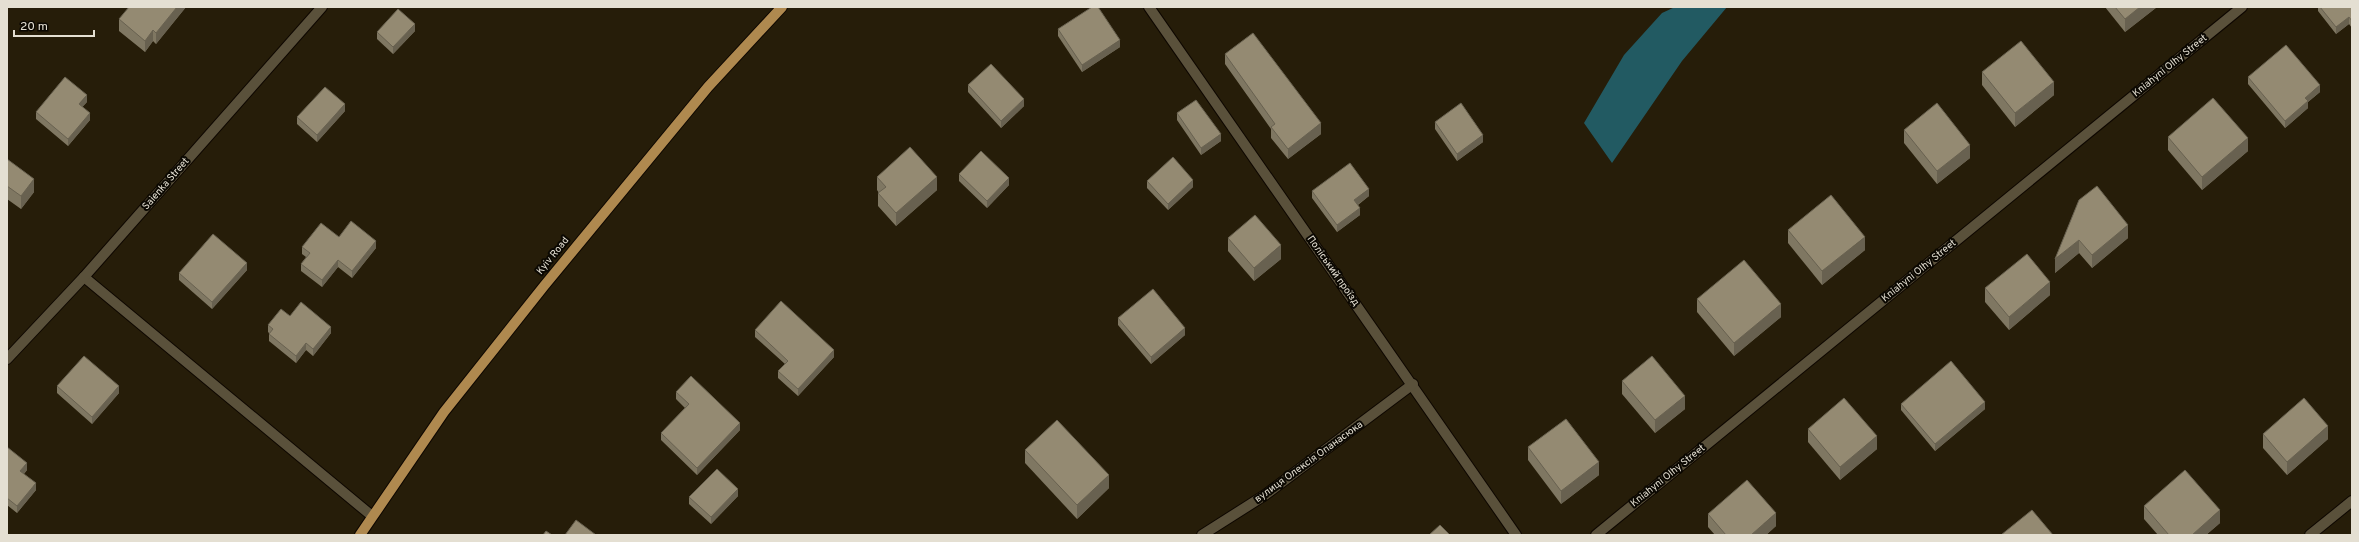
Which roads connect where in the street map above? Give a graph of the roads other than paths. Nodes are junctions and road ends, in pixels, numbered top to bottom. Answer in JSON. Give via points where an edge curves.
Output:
{"nodes":[{"id":1,"x":322,"y":7,"type":"edge"},
{"id":2,"x":782,"y":7,"type":"edge"},
{"id":3,"x":1149,"y":7,"type":"edge"},
{"id":4,"x":2242,"y":7,"type":"edge"},
{"id":5,"x":84,"y":277,"type":"junction"},
{"id":6,"x":7,"y":359,"type":"edge"},
{"id":7,"x":1413,"y":384,"type":"junction"},
{"id":8,"x":2352,"y":501,"type":"edge"},
{"id":9,"x":372,"y":516,"type":"junction"},
{"id":10,"x":360,"y":535,"type":"edge"},
{"id":11,"x":1202,"y":535,"type":"edge"},
{"id":12,"x":1516,"y":535,"type":"edge"},
{"id":13,"x":1596,"y":535,"type":"edge"},
{"id":14,"x":2310,"y":535,"type":"edge"}],
"edges":[{"from":1,"to":5,"type":"street","name":"Saienka Street"},
{"from":2,"to":9,"type":"main road","name":"Kyiv Road","via":[[708,87],[544,286],[444,412]]},
{"from":3,"to":7,"type":"street","name":"Поліський проїзд"},
{"from":4,"to":13,"type":"street","name":"Kniahyni Olhy Street"},
{"from":5,"to":6,"type":"street","name":"Saienka Street"},
{"from":5,"to":9,"type":"street"},
{"from":7,"to":11,"type":"street","name":"вулиця Олексія Опанасюка","via":[[1265,495]]},
{"from":7,"to":12,"type":"street","name":"Поліський проїзд"},
{"from":8,"to":14,"type":"street"},
{"from":9,"to":10,"type":"main road","name":"Kyiv Road"}]}
